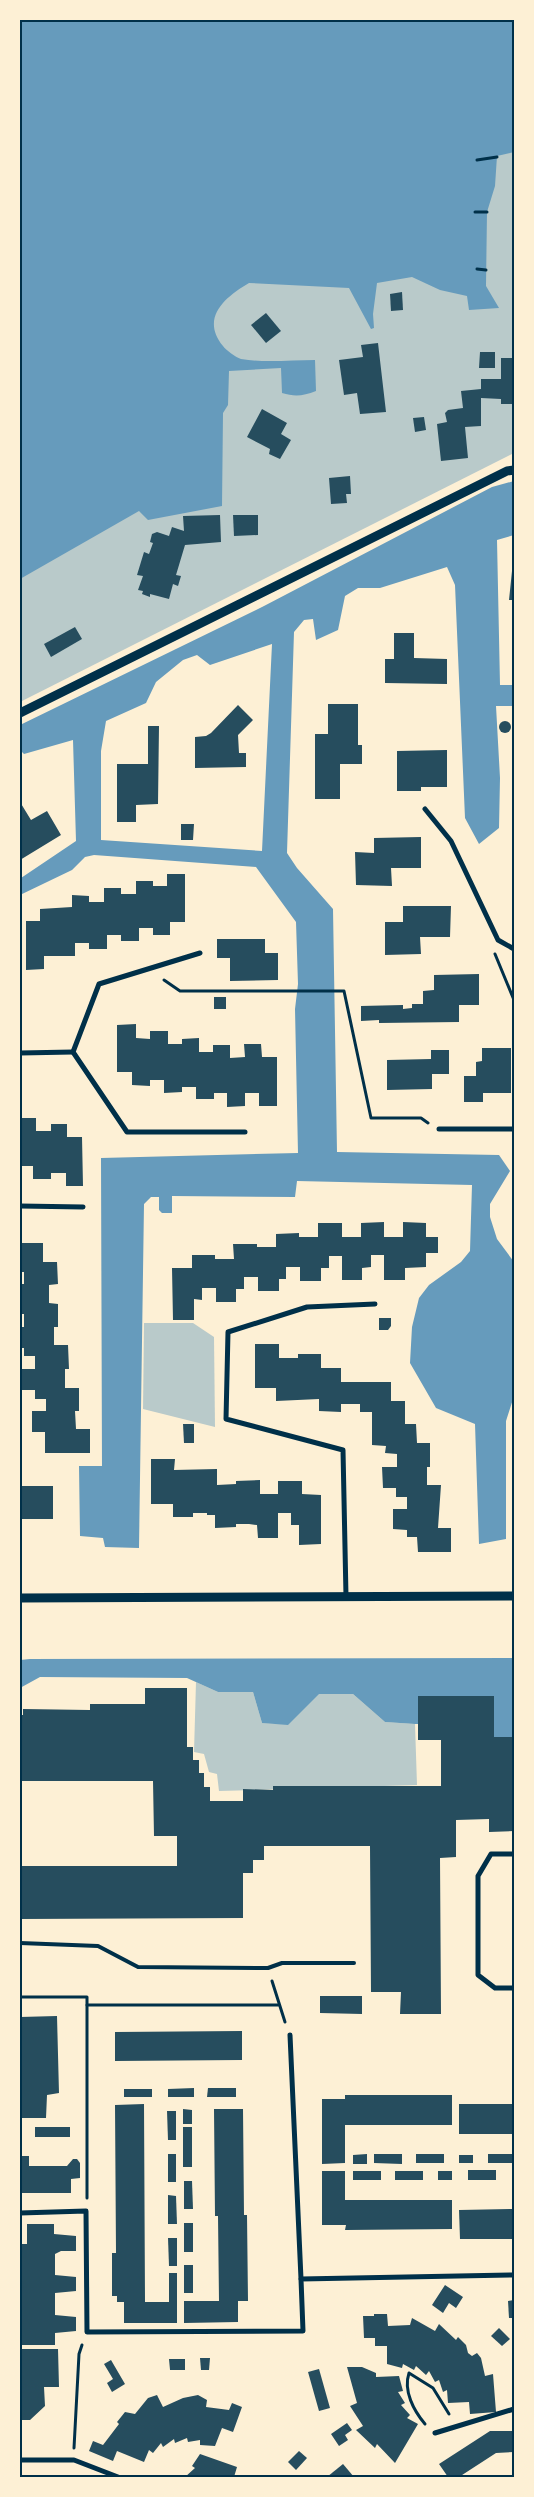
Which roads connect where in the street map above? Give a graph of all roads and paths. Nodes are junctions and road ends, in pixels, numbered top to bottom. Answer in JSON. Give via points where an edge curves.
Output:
{"nodes":[{"id":1,"x":496,"y":157,"type":"dead end"},
{"id":2,"x":476,"y":160,"type":"dead end"},
{"id":3,"x":475,"y":212,"type":"dead end"},
{"id":4,"x":487,"y":212,"type":"dead end"},
{"id":5,"x":477,"y":269,"type":"dead end"},
{"id":6,"x":486,"y":270,"type":"dead end"},
{"id":7,"x":514,"y":470,"type":"edge"},
{"id":8,"x":20,"y":713,"type":"edge"},
{"id":9,"x":425,"y":809,"type":"dead end"},
{"id":10,"x":498,"y":940,"type":"junction"},
{"id":11,"x":514,"y":949,"type":"edge"},
{"id":12,"x":200,"y":954,"type":"dead end"},
{"id":13,"x":149,"y":969,"type":"junction"},
{"id":14,"x":514,"y":1000,"type":"edge"},
{"id":15,"x":73,"y":1052,"type":"junction"},
{"id":16,"x":20,"y":1053,"type":"edge"},
{"id":17,"x":439,"y":1129,"type":"joint"},
{"id":18,"x":514,"y":1129,"type":"edge"},
{"id":19,"x":244,"y":1132,"type":"dead end"},
{"id":20,"x":20,"y":1206,"type":"edge"},
{"id":21,"x":83,"y":1206,"type":"dead end"},
{"id":22,"x":375,"y":1304,"type":"dead end"},
{"id":23,"x":346,"y":1596,"type":"junction"},
{"id":24,"x":514,"y":1596,"type":"edge"},
{"id":25,"x":20,"y":1598,"type":"edge"},
{"id":26,"x":514,"y":1854,"type":"edge"},
{"id":27,"x":20,"y":1944,"type":"edge"},
{"id":28,"x":354,"y":1963,"type":"dead end"},
{"id":29,"x":268,"y":1968,"type":"junction"},
{"id":30,"x":514,"y":1988,"type":"edge"},
{"id":31,"x":20,"y":1997,"type":"edge"},
{"id":32,"x":87,"y":2005,"type":"junction"},
{"id":33,"x":290,"y":2034,"type":"dead end"},
{"id":34,"x":86,"y":2211,"type":"junction"},
{"id":35,"x":20,"y":2214,"type":"edge"},
{"id":36,"x":514,"y":2275,"type":"edge"},
{"id":37,"x":302,"y":2279,"type":"junction"},
{"id":38,"x":87,"y":2332,"type":"junction"},
{"id":39,"x":514,"y":2409,"type":"edge"},
{"id":40,"x":452,"y":2427,"type":"junction"},
{"id":41,"x":435,"y":2433,"type":"joint"},
{"id":42,"x":20,"y":2460,"type":"edge"},
{"id":43,"x":74,"y":2460,"type":"junction"},
{"id":44,"x":118,"y":2477,"type":"edge"}],
"edges":[{"from":1,"to":2,"type":"path"},
{"from":3,"to":4,"type":"path"},
{"from":5,"to":6,"type":"path"},
{"from":7,"to":8,"type":"street","via":[[383,531]]},
{"from":9,"to":10,"type":"street","via":[[451,841]]},
{"from":10,"to":11,"type":"street"},
{"from":10,"to":14,"type":"path","via":[[494,952]]},
{"from":12,"to":13,"type":"street"},
{"from":13,"to":15,"type":"street","via":[[99,984]]},
{"from":13,"to":17,"type":"path","via":[[180,991],[344,991],[371,1118],[421,1118]]},
{"from":15,"to":16,"type":"street"},
{"from":15,"to":19,"type":"street","via":[[127,1132]]},
{"from":17,"to":18,"type":"street"},
{"from":20,"to":21,"type":"street"},
{"from":22,"to":23,"type":"street","via":[[307,1307],[228,1332],[226,1419],[344,1450]]},
{"from":23,"to":24,"type":"street"},
{"from":23,"to":25,"type":"street"},
{"from":26,"to":30,"type":"street","via":[[492,1854],[478,1876],[478,1975],[495,1988]]},
{"from":27,"to":29,"type":"lane","via":[[98,1946],[138,1967]]},
{"from":28,"to":29,"type":"lane","via":[[282,1963]]},
{"from":29,"to":32,"type":"path","via":[[278,2005]]},
{"from":31,"to":32,"type":"path","via":[[87,1996]]},
{"from":32,"to":34,"type":"path"},
{"from":33,"to":37,"type":"street"},
{"from":34,"to":35,"type":"street"},
{"from":34,"to":38,"type":"street"},
{"from":36,"to":37,"type":"street"},
{"from":37,"to":38,"type":"street","via":[[303,2331]]},
{"from":38,"to":43,"type":"path","via":[[79,2354]]},
{"from":39,"to":40,"type":"street"},
{"from":40,"to":41,"type":"street"},
{"from":40,"to":41,"type":"path","via":[[440,2396],[425,2381],[409,2373],[407,2388],[414,2407],[418,2416]]},
{"from":42,"to":43,"type":"street"},
{"from":43,"to":44,"type":"street"}]}
